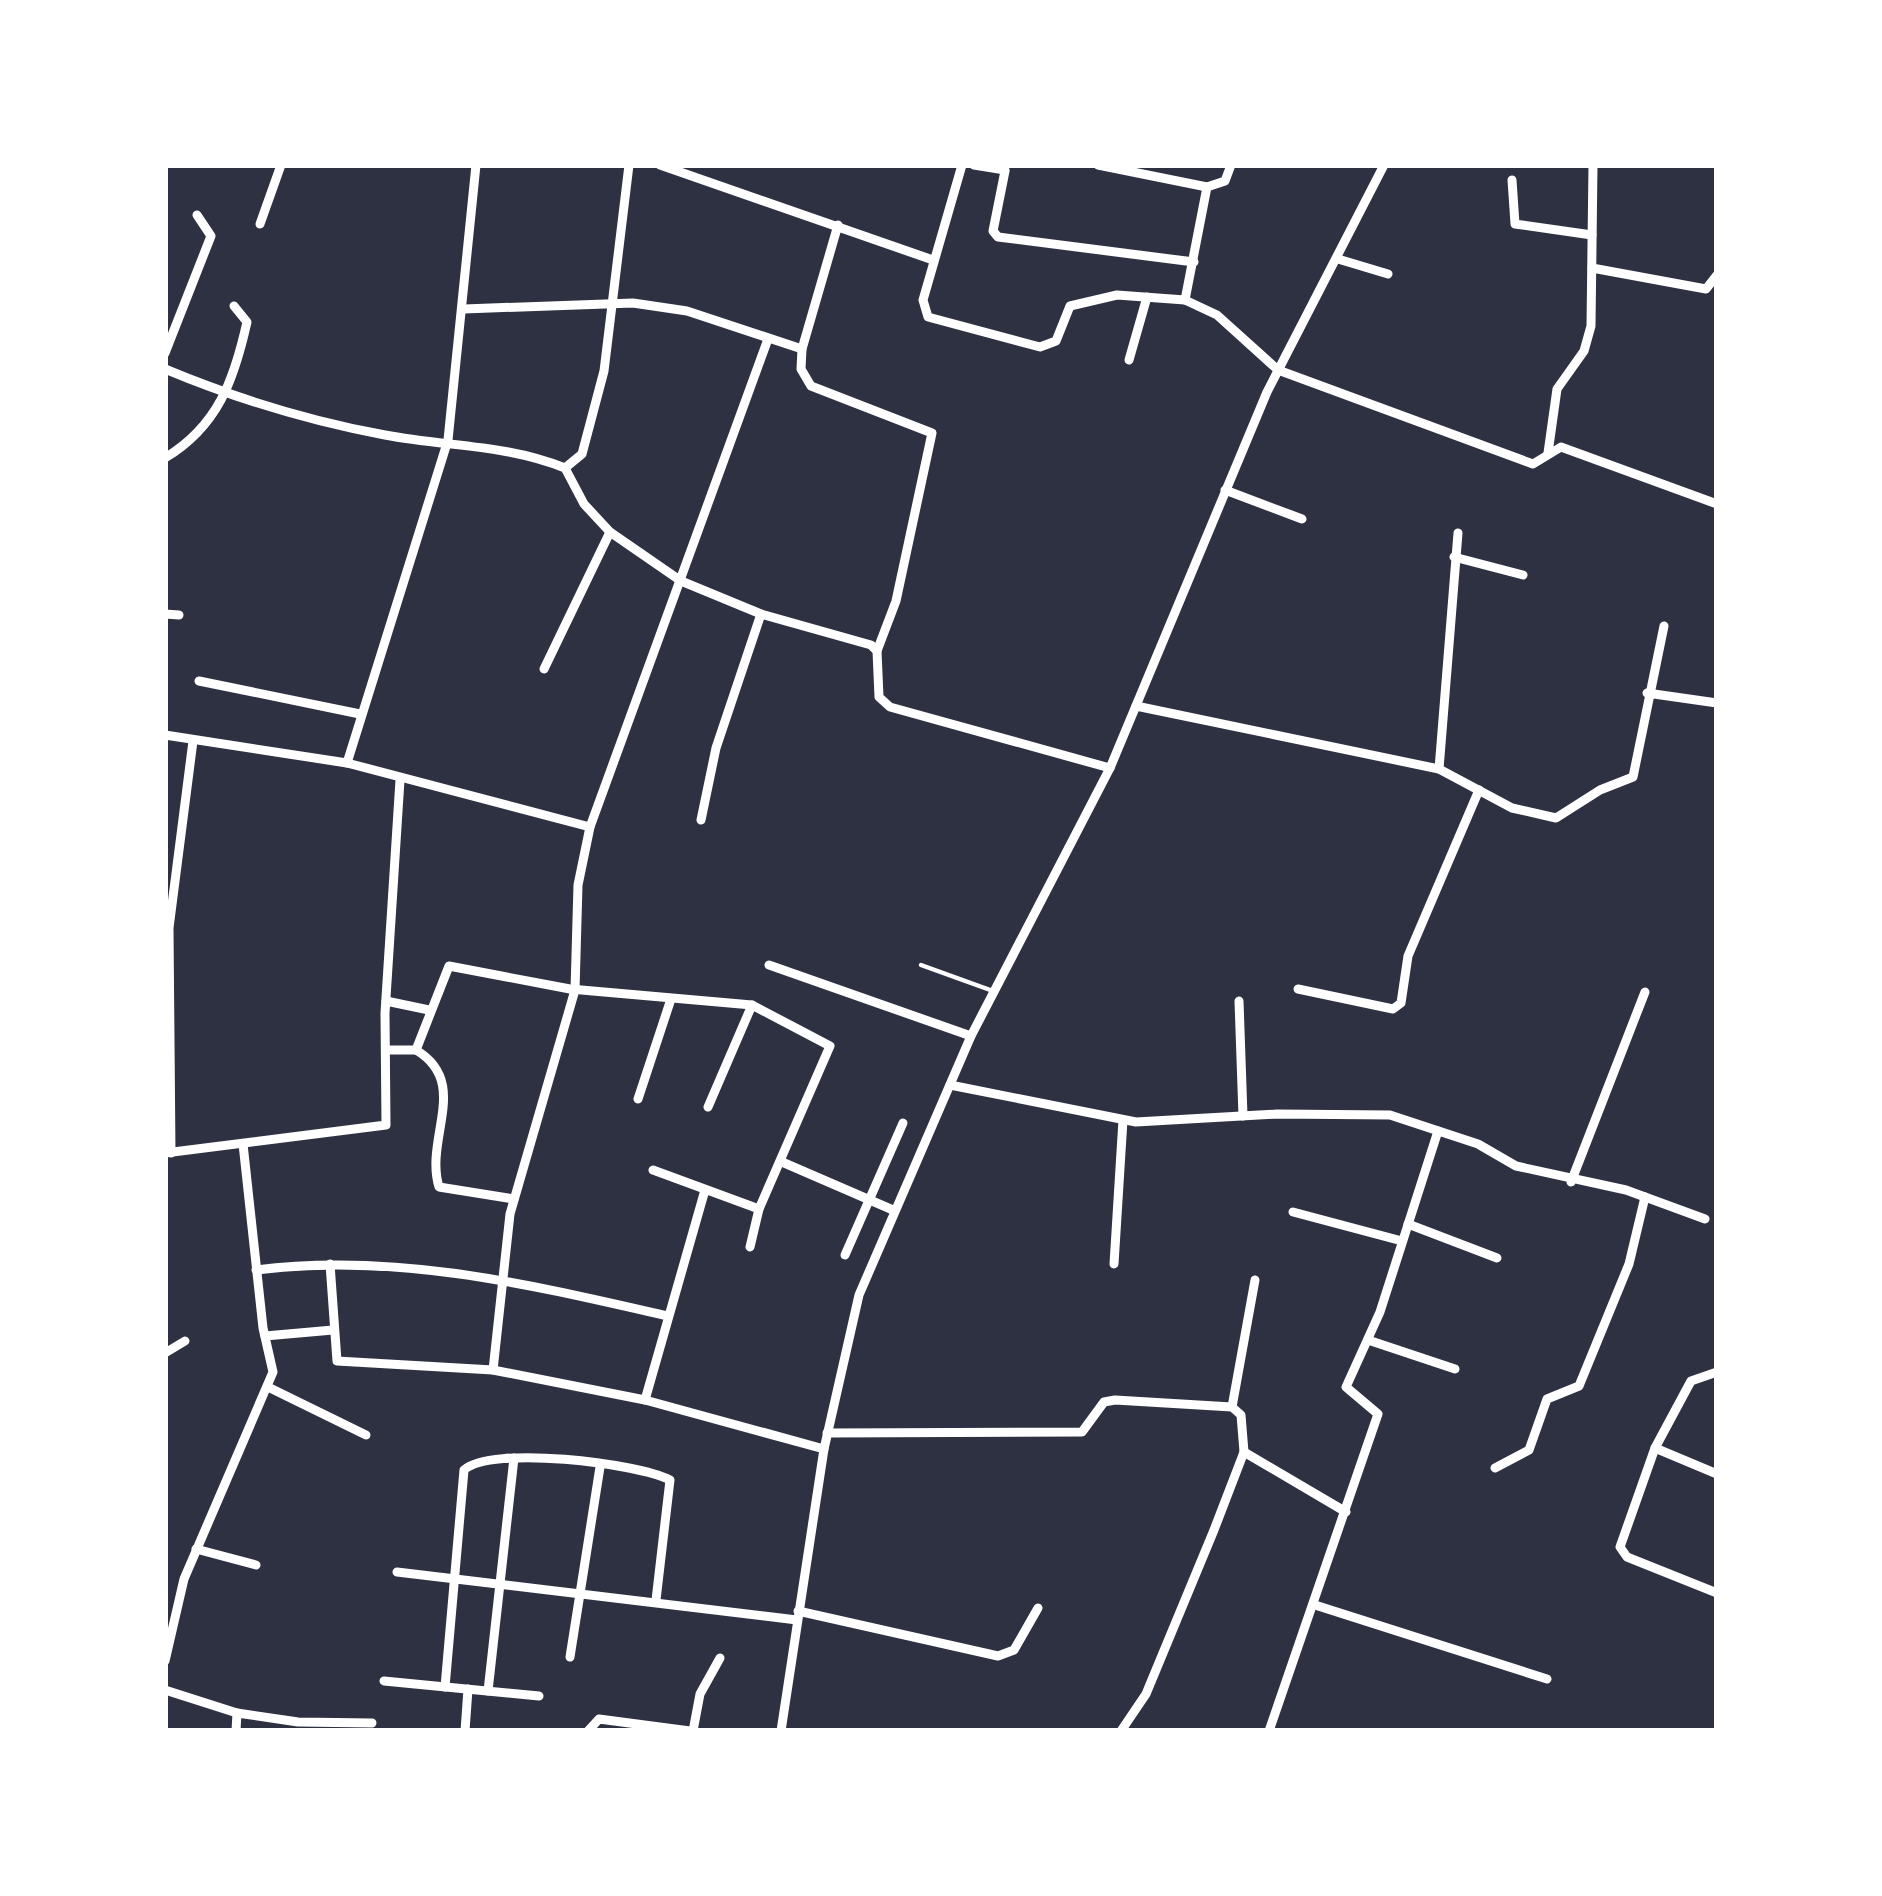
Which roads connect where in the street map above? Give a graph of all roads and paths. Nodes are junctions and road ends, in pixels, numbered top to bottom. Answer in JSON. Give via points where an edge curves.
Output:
{"nodes":[{"id":1,"x":281,"y":165,"type":"edge"},
{"id":2,"x":476,"y":165,"type":"edge"},
{"id":3,"x":629,"y":165,"type":"edge"},
{"id":4,"x":660,"y":165,"type":"edge"},
{"id":5,"x":962,"y":165,"type":"edge"},
{"id":6,"x":974,"y":165,"type":"edge"},
{"id":7,"x":1098,"y":165,"type":"edge"},
{"id":8,"x":1231,"y":165,"type":"edge"},
{"id":9,"x":1384,"y":165,"type":"edge"},
{"id":10,"x":1593,"y":165,"type":"edge"},
{"id":11,"x":1005,"y":168,"type":"edge"},
{"id":12,"x":1512,"y":180,"type":"dead end"},
{"id":13,"x":1207,"y":187,"type":"junction"},
{"id":14,"x":197,"y":215,"type":"dead end"},
{"id":15,"x":260,"y":224,"type":"dead end"},
{"id":16,"x":838,"y":225,"type":"junction"},
{"id":17,"x":1592,"y":235,"type":"junction"},
{"id":18,"x":1338,"y":259,"type":"junction"},
{"id":19,"x":933,"y":260,"type":"junction"},
{"id":20,"x":1194,"y":262,"type":"junction"},
{"id":21,"x":1592,"y":268,"type":"junction"},
{"id":22,"x":1388,"y":274,"type":"dead end"},
{"id":23,"x":1717,"y":275,"type":"edge"},
{"id":24,"x":1147,"y":297,"type":"junction"},
{"id":25,"x":1185,"y":300,"type":"junction"},
{"id":26,"x":609,"y":305,"type":"junction"},
{"id":27,"x":234,"y":306,"type":"dead end"},
{"id":28,"x":464,"y":309,"type":"junction"},
{"id":29,"x":768,"y":339,"type":"junction"},
{"id":30,"x":802,"y":349,"type":"junction"},
{"id":31,"x":165,"y":352,"type":"edge"},
{"id":32,"x":1129,"y":360,"type":"dead end"},
{"id":33,"x":165,"y":370,"type":"edge"},
{"id":34,"x":1278,"y":370,"type":"junction"},
{"id":35,"x":226,"y":395,"type":"junction"},
{"id":36,"x":448,"y":440,"type":"junction"},
{"id":37,"x":1548,"y":453,"type":"junction"},
{"id":38,"x":165,"y":458,"type":"edge"},
{"id":39,"x":565,"y":468,"type":"junction"},
{"id":40,"x":1225,"y":490,"type":"junction"},
{"id":41,"x":1717,"y":504,"type":"edge"},
{"id":42,"x":1302,"y":519,"type":"dead end"},
{"id":43,"x":610,"y":532,"type":"junction"},
{"id":44,"x":1458,"y":533,"type":"dead end"},
{"id":45,"x":1454,"y":557,"type":"junction"},
{"id":46,"x":1523,"y":575,"type":"dead end"},
{"id":47,"x":681,"y":581,"type":"junction"},
{"id":48,"x":165,"y":614,"type":"edge"},
{"id":49,"x":760,"y":614,"type":"junction"},
{"id":50,"x":178,"y":615,"type":"dead end"},
{"id":51,"x":1664,"y":626,"type":"dead end"},
{"id":52,"x":877,"y":651,"type":"junction"},
{"id":53,"x":544,"y":669,"type":"dead end"},
{"id":54,"x":199,"y":681,"type":"dead end"},
{"id":55,"x":1647,"y":692,"type":"junction"},
{"id":56,"x":1717,"y":703,"type":"edge"},
{"id":57,"x":1136,"y":706,"type":"junction"},
{"id":58,"x":361,"y":713,"type":"junction"},
{"id":59,"x":165,"y":735,"type":"edge"},
{"id":60,"x":194,"y":741,"type":"junction"},
{"id":61,"x":347,"y":764,"type":"junction"},
{"id":62,"x":1110,"y":768,"type":"junction"},
{"id":63,"x":1439,"y":769,"type":"junction"},
{"id":64,"x":400,"y":779,"type":"junction"},
{"id":65,"x":1479,"y":790,"type":"junction"},
{"id":66,"x":701,"y":820,"type":"dead end"},
{"id":67,"x":590,"y":827,"type":"junction"},
{"id":68,"x":769,"y":964,"type":"dead end"},
{"id":69,"x":921,"y":964,"type":"dead end"},
{"id":70,"x":1298,"y":989,"type":"dead end"},
{"id":71,"x":575,"y":990,"type":"junction"},
{"id":72,"x":993,"y":991,"type":"junction"},
{"id":73,"x":1645,"y":992,"type":"dead end"},
{"id":74,"x":671,"y":1000,"type":"junction"},
{"id":75,"x":386,"y":1001,"type":"junction"},
{"id":76,"x":1239,"y":1001,"type":"dead end"},
{"id":77,"x":752,"y":1005,"type":"junction"},
{"id":78,"x":429,"y":1010,"type":"junction"},
{"id":79,"x":971,"y":1036,"type":"junction"},
{"id":80,"x":387,"y":1050,"type":"junction"},
{"id":81,"x":416,"y":1050,"type":"junction"},
{"id":82,"x":950,"y":1085,"type":"junction"},
{"id":83,"x":638,"y":1100,"type":"dead end"},
{"id":84,"x":707,"y":1106,"type":"dead end"},
{"id":85,"x":1243,"y":1116,"type":"junction"},
{"id":86,"x":1123,"y":1120,"type":"junction"},
{"id":87,"x":903,"y":1123,"type":"dead end"},
{"id":88,"x":1438,"y":1131,"type":"junction"},
{"id":89,"x":243,"y":1144,"type":"junction"},
{"id":90,"x":168,"y":1153,"type":"edge"},
{"id":91,"x":782,"y":1162,"type":"junction"},
{"id":92,"x":653,"y":1170,"type":"dead end"},
{"id":93,"x":1571,"y":1182,"type":"junction"},
{"id":94,"x":705,"y":1190,"type":"junction"},
{"id":95,"x":1645,"y":1197,"type":"junction"},
{"id":96,"x":514,"y":1199,"type":"junction"},
{"id":97,"x":869,"y":1199,"type":"junction"},
{"id":98,"x":759,"y":1209,"type":"junction"},
{"id":99,"x":893,"y":1210,"type":"junction"},
{"id":100,"x":1293,"y":1212,"type":"dead end"},
{"id":101,"x":1706,"y":1219,"type":"dead end"},
{"id":102,"x":1408,"y":1224,"type":"junction"},
{"id":103,"x":1402,"y":1241,"type":"junction"},
{"id":104,"x":750,"y":1246,"type":"dead end"},
{"id":105,"x":844,"y":1255,"type":"dead end"},
{"id":106,"x":1497,"y":1258,"type":"dead end"},
{"id":107,"x":330,"y":1264,"type":"junction"},
{"id":108,"x":1114,"y":1264,"type":"dead end"},
{"id":109,"x":256,"y":1270,"type":"junction"},
{"id":110,"x":503,"y":1279,"type":"junction"},
{"id":111,"x":1255,"y":1280,"type":"dead end"},
{"id":112,"x":668,"y":1316,"type":"junction"},
{"id":113,"x":333,"y":1330,"type":"junction"},
{"id":114,"x":265,"y":1336,"type":"junction"},
{"id":115,"x":1368,"y":1340,"type":"junction"},
{"id":116,"x":185,"y":1341,"type":"dead end"},
{"id":117,"x":165,"y":1353,"type":"edge"},
{"id":118,"x":493,"y":1370,"type":"junction"},
{"id":119,"x":1455,"y":1370,"type":"dead end"},
{"id":120,"x":1714,"y":1371,"type":"edge"},
{"id":121,"x":270,"y":1388,"type":"junction"},
{"id":122,"x":644,"y":1400,"type":"junction"},
{"id":123,"x":1232,"y":1407,"type":"junction"},
{"id":124,"x":827,"y":1433,"type":"junction"},
{"id":125,"x":366,"y":1435,"type":"dead end"},
{"id":126,"x":1655,"y":1448,"type":"junction"},
{"id":127,"x":824,"y":1449,"type":"junction"},
{"id":128,"x":1244,"y":1452,"type":"junction"},
{"id":129,"x":514,"y":1458,"type":"junction"},
{"id":130,"x":600,"y":1467,"type":"junction"},
{"id":131,"x":1496,"y":1468,"type":"dead end"},
{"id":132,"x":1717,"y":1474,"type":"edge"},
{"id":133,"x":1346,"y":1512,"type":"junction"},
{"id":134,"x":196,"y":1549,"type":"junction"},
{"id":135,"x":256,"y":1565,"type":"dead end"},
{"id":136,"x":397,"y":1572,"type":"dead end"},
{"id":137,"x":451,"y":1577,"type":"junction"},
{"id":138,"x":497,"y":1581,"type":"junction"},
{"id":139,"x":581,"y":1590,"type":"junction"},
{"id":140,"x":1717,"y":1593,"type":"edge"},
{"id":141,"x":656,"y":1600,"type":"junction"},
{"id":142,"x":1315,"y":1605,"type":"junction"},
{"id":143,"x":1038,"y":1609,"type":"dead end"},
{"id":144,"x":797,"y":1615,"type":"junction"},
{"id":145,"x":570,"y":1657,"type":"dead end"},
{"id":146,"x":720,"y":1658,"type":"dead end"},
{"id":147,"x":165,"y":1661,"type":"edge"},
{"id":148,"x":1547,"y":1679,"type":"dead end"},
{"id":149,"x":384,"y":1681,"type":"dead end"},
{"id":150,"x":445,"y":1687,"type":"junction"},
{"id":151,"x":468,"y":1689,"type":"junction"},
{"id":152,"x":165,"y":1690,"type":"edge"},
{"id":153,"x":488,"y":1690,"type":"junction"},
{"id":154,"x":538,"y":1696,"type":"dead end"},
{"id":155,"x":237,"y":1713,"type":"junction"},
{"id":156,"x":372,"y":1723,"type":"dead end"},
{"id":157,"x":590,"y":1725,"type":"edge"},
{"id":158,"x":236,"y":1731,"type":"edge"},
{"id":159,"x":465,"y":1731,"type":"edge"},
{"id":160,"x":692,"y":1731,"type":"edge"},
{"id":161,"x":781,"y":1731,"type":"edge"},
{"id":162,"x":1121,"y":1731,"type":"edge"},
{"id":163,"x":1269,"y":1731,"type":"edge"}],
"edges":[{"from":1,"to":15,"type":"street"},
{"from":2,"to":28,"type":"street"},
{"from":3,"to":26,"type":"street"},
{"from":4,"to":16,"type":"street"},
{"from":5,"to":19,"type":"street"},
{"from":6,"to":11,"type":"street"},
{"from":7,"to":13,"type":"street"},
{"from":8,"to":13,"type":"street","via":[[1225,181]]},
{"from":9,"to":18,"type":"street"},
{"from":10,"to":17,"type":"street"},
{"from":11,"to":20,"type":"street","via":[[998,238]]},
{"from":12,"to":17,"type":"street","via":[[1515,224]]},
{"from":13,"to":20,"type":"street"},
{"from":14,"to":31,"type":"street","via":[[211,236]]},
{"from":16,"to":19,"type":"street"},
{"from":16,"to":30,"type":"street"},
{"from":17,"to":21,"type":"street"},
{"from":18,"to":22,"type":"street"},
{"from":18,"to":34,"type":"street"},
{"from":19,"to":24,"type":"street","via":[[923,300],[928,317],[1040,347],[1056,341],[1070,306]]},
{"from":20,"to":25,"type":"street"},
{"from":21,"to":23,"type":"street","via":[[1706,289]]},
{"from":21,"to":37,"type":"street","via":[[1589,340],[1557,389]]},
{"from":24,"to":25,"type":"street"},
{"from":24,"to":32,"type":"street"},
{"from":25,"to":34,"type":"street","via":[[1216,315]]},
{"from":26,"to":28,"type":"street"},
{"from":26,"to":29,"type":"street","via":[[687,311]]},
{"from":26,"to":39,"type":"street","via":[[589,438]]},
{"from":27,"to":35,"type":"street","via":[[247,322]]},
{"from":28,"to":36,"type":"street"},
{"from":29,"to":30,"type":"street"},
{"from":29,"to":47,"type":"street"},
{"from":30,"to":52,"type":"street","via":[[811,386],[932,433],[896,601]]},
{"from":33,"to":35,"type":"street"},
{"from":34,"to":37,"type":"street","via":[[1539,464]]},
{"from":34,"to":40,"type":"street"},
{"from":35,"to":36,"type":"street","via":[[346,427]]},
{"from":35,"to":38,"type":"street","via":[[202,434]]},
{"from":36,"to":39,"type":"street","via":[[523,451]]},
{"from":36,"to":58,"type":"street"},
{"from":37,"to":41,"type":"street","via":[[1561,447],[1600,457]]},
{"from":39,"to":43,"type":"street"},
{"from":40,"to":42,"type":"street"},
{"from":40,"to":57,"type":"street"},
{"from":43,"to":47,"type":"street"},
{"from":43,"to":53,"type":"street"},
{"from":44,"to":45,"type":"street"},
{"from":45,"to":46,"type":"street"},
{"from":45,"to":63,"type":"street"},
{"from":47,"to":49,"type":"street"},
{"from":47,"to":67,"type":"street"},
{"from":48,"to":50,"type":"street"},
{"from":49,"to":52,"type":"street"},
{"from":49,"to":66,"type":"street"},
{"from":51,"to":55,"type":"street"},
{"from":52,"to":62,"type":"street","via":[[880,697],[890,707]]},
{"from":54,"to":58,"type":"street"},
{"from":55,"to":56,"type":"street"},
{"from":55,"to":65,"type":"street","via":[[1634,777],[1556,818]]},
{"from":57,"to":62,"type":"street"},
{"from":57,"to":63,"type":"street"},
{"from":58,"to":61,"type":"street"},
{"from":59,"to":60,"type":"street"},
{"from":60,"to":61,"type":"street"},
{"from":60,"to":90,"type":"street","via":[[169,928]]},
{"from":61,"to":64,"type":"street"},
{"from":62,"to":72,"type":"street"},
{"from":63,"to":65,"type":"street"},
{"from":64,"to":67,"type":"street"},
{"from":64,"to":75,"type":"street"},
{"from":65,"to":70,"type":"street","via":[[1408,956],[1401,1003],[1393,1010]]},
{"from":67,"to":71,"type":"street","via":[[578,885]]},
{"from":68,"to":79,"type":"street"},
{"from":69,"to":72,"type":"lane"},
{"from":71,"to":74,"type":"street"},
{"from":71,"to":78,"type":"street","via":[[449,966]]},
{"from":71,"to":96,"type":"street"},
{"from":72,"to":79,"type":"street"},
{"from":73,"to":93,"type":"street"},
{"from":74,"to":77,"type":"street"},
{"from":74,"to":83,"type":"street"},
{"from":75,"to":78,"type":"street"},
{"from":75,"to":80,"type":"street"},
{"from":76,"to":85,"type":"street"},
{"from":77,"to":84,"type":"street"},
{"from":77,"to":91,"type":"street","via":[[830,1046]]},
{"from":78,"to":81,"type":"street"},
{"from":79,"to":82,"type":"street"},
{"from":80,"to":81,"type":"street"},
{"from":80,"to":89,"type":"street","via":[[386,1125]]},
{"from":81,"to":96,"type":"street","via":[[446,1082],[439,1187]]},
{"from":82,"to":86,"type":"street"},
{"from":82,"to":99,"type":"street"},
{"from":85,"to":86,"type":"street"},
{"from":85,"to":88,"type":"street","via":[[1390,1115]]},
{"from":86,"to":108,"type":"street"},
{"from":87,"to":97,"type":"street"},
{"from":88,"to":93,"type":"street"},
{"from":88,"to":102,"type":"street"},
{"from":89,"to":90,"type":"street"},
{"from":89,"to":109,"type":"street"},
{"from":91,"to":97,"type":"street"},
{"from":91,"to":98,"type":"street"},
{"from":92,"to":94,"type":"street"},
{"from":93,"to":95,"type":"street"},
{"from":94,"to":98,"type":"street"},
{"from":94,"to":112,"type":"street"},
{"from":95,"to":101,"type":"street"},
{"from":95,"to":131,"type":"street","via":[[1629,1264],[1579,1386],[1547,1399],[1529,1450]]},
{"from":96,"to":110,"type":"street"},
{"from":97,"to":99,"type":"street"},
{"from":97,"to":105,"type":"street"},
{"from":98,"to":104,"type":"street"},
{"from":99,"to":124,"type":"street","via":[[859,1295]]},
{"from":100,"to":103,"type":"street"},
{"from":102,"to":103,"type":"street"},
{"from":102,"to":106,"type":"street"},
{"from":103,"to":115,"type":"street"},
{"from":107,"to":109,"type":"street"},
{"from":107,"to":110,"type":"street"},
{"from":107,"to":113,"type":"street"},
{"from":109,"to":114,"type":"street"},
{"from":110,"to":112,"type":"street"},
{"from":110,"to":118,"type":"street"},
{"from":111,"to":123,"type":"street"},
{"from":112,"to":122,"type":"street"},
{"from":113,"to":114,"type":"street"},
{"from":113,"to":118,"type":"street","via":[[340,1362]]},
{"from":114,"to":121,"type":"street"},
{"from":115,"to":119,"type":"street"},
{"from":115,"to":133,"type":"street","via":[[1346,1387],[1378,1414]]},
{"from":116,"to":117,"type":"street"},
{"from":118,"to":122,"type":"street"},
{"from":120,"to":126,"type":"street","via":[[1691,1381]]},
{"from":121,"to":125,"type":"street"},
{"from":121,"to":134,"type":"street"},
{"from":122,"to":127,"type":"street"},
{"from":123,"to":124,"type":"street","via":[[1115,1400],[1104,1402],[1082,1432]]},
{"from":123,"to":128,"type":"street","via":[[1241,1415]]},
{"from":124,"to":127,"type":"street"},
{"from":126,"to":132,"type":"street"},
{"from":126,"to":140,"type":"street","via":[[1620,1547],[1627,1557]]},
{"from":127,"to":144,"type":"street"},
{"from":128,"to":133,"type":"street"},
{"from":128,"to":162,"type":"street","via":[[1146,1694]]},
{"from":129,"to":130,"type":"street"},
{"from":129,"to":137,"type":"street","via":[[464,1470]]},
{"from":129,"to":138,"type":"street"},
{"from":130,"to":139,"type":"street"},
{"from":130,"to":141,"type":"street","via":[[670,1480]]},
{"from":133,"to":142,"type":"street"},
{"from":134,"to":135,"type":"street"},
{"from":134,"to":147,"type":"street"},
{"from":136,"to":137,"type":"street"},
{"from":137,"to":138,"type":"street"},
{"from":137,"to":150,"type":"street"},
{"from":138,"to":139,"type":"street"},
{"from":138,"to":153,"type":"street"},
{"from":139,"to":141,"type":"street"},
{"from":139,"to":145,"type":"street"},
{"from":141,"to":144,"type":"street"},
{"from":142,"to":148,"type":"street"},
{"from":142,"to":163,"type":"street"},
{"from":143,"to":144,"type":"street","via":[[1014,1650],[998,1656]]},
{"from":144,"to":161,"type":"street"},
{"from":146,"to":160,"type":"street"},
{"from":149,"to":150,"type":"street"},
{"from":150,"to":151,"type":"street"},
{"from":151,"to":153,"type":"street"},
{"from":151,"to":159,"type":"street"},
{"from":152,"to":155,"type":"street"},
{"from":153,"to":154,"type":"street"},
{"from":155,"to":156,"type":"street"},
{"from":155,"to":158,"type":"street"},
{"from":157,"to":160,"type":"street"}]}
